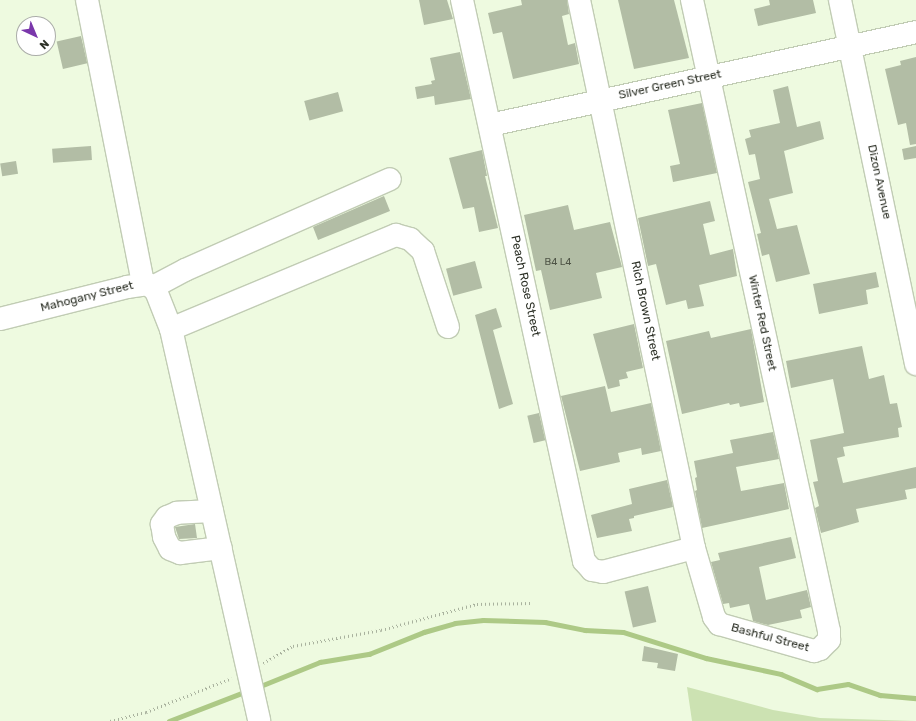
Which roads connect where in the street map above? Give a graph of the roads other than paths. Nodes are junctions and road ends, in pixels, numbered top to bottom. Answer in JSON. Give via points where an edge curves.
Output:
{"nodes":[{"id":1,"x":87,"y":0,"type":"edge"},
{"id":2,"x":462,"y":0,"type":"edge"},
{"id":3,"x":579,"y":0,"type":"edge"},
{"id":4,"x":692,"y":0,"type":"edge"},
{"id":5,"x":840,"y":0,"type":"edge"},
{"id":6,"x":916,"y":32,"type":"edge"},
{"id":7,"x":851,"y":46,"type":"junction"},
{"id":8,"x":708,"y":77,"type":"junction"},
{"id":9,"x":601,"y":101,"type":"junction"},
{"id":10,"x":490,"y":125,"type":"junction"},
{"id":11,"x":390,"y":180,"type":"dead end"},
{"id":12,"x":148,"y":286,"type":"junction"},
{"id":13,"x":0,"y":319,"type":"edge"},
{"id":14,"x":448,"y":328,"type":"dead end"},
{"id":15,"x":171,"y":329,"type":"junction"},
{"id":16,"x":916,"y":364,"type":"edge"},
{"id":17,"x":212,"y":511,"type":"junction"},
{"id":18,"x":221,"y":548,"type":"junction"},
{"id":19,"x":694,"y":548,"type":"junction"},
{"id":20,"x":715,"y":620,"type":"joint"},
{"id":21,"x":826,"y":646,"type":"joint"},
{"id":22,"x":258,"y":717,"type":"edge"}],
"edges":[{"from":1,"to":12,"type":"street"},
{"from":2,"to":10,"type":"street","name":"Peach Rose Street"},
{"from":3,"to":9,"type":"street","name":"Rich Brown Street"},
{"from":4,"to":8,"type":"street","name":"Winter Red Street"},
{"from":5,"to":7,"type":"street","name":"Dizon Avenue"},
{"from":6,"to":7,"type":"street","name":"Silver Green Street"},
{"from":7,"to":8,"type":"street","name":"Silver Green Street"},
{"from":7,"to":16,"type":"street","name":"Dizon Avenue"},
{"from":8,"to":9,"type":"street","name":"Silver Green Street"},
{"from":8,"to":21,"type":"street","name":"Winter Red Street","via":[[829,631]]},
{"from":9,"to":10,"type":"street","name":"Silver Green Street"},
{"from":9,"to":19,"type":"street","name":"Rich Brown Street"},
{"from":10,"to":19,"type":"street","name":"Peach Rose Street","via":[[584,560],[592,570],[603,572]]},
{"from":11,"to":12,"type":"street","name":"Mahogany Street"},
{"from":12,"to":13,"type":"street","name":"Mahogany Street"},
{"from":12,"to":15,"type":"street"},
{"from":14,"to":15,"type":"street","via":[[423,251],[410,239],[396,235]]},
{"from":15,"to":17,"type":"street"},
{"from":17,"to":18,"type":"street"},
{"from":17,"to":18,"type":"street","via":[[176,513],[167,517],[162,524],[164,537],[170,549],[180,553]]},
{"from":18,"to":22,"type":"street"},
{"from":19,"to":20,"type":"street","name":"Rich Brown Street"},
{"from":20,"to":21,"type":"street","name":"Bashful Street","via":[[719,624],[814,650]]}]}
